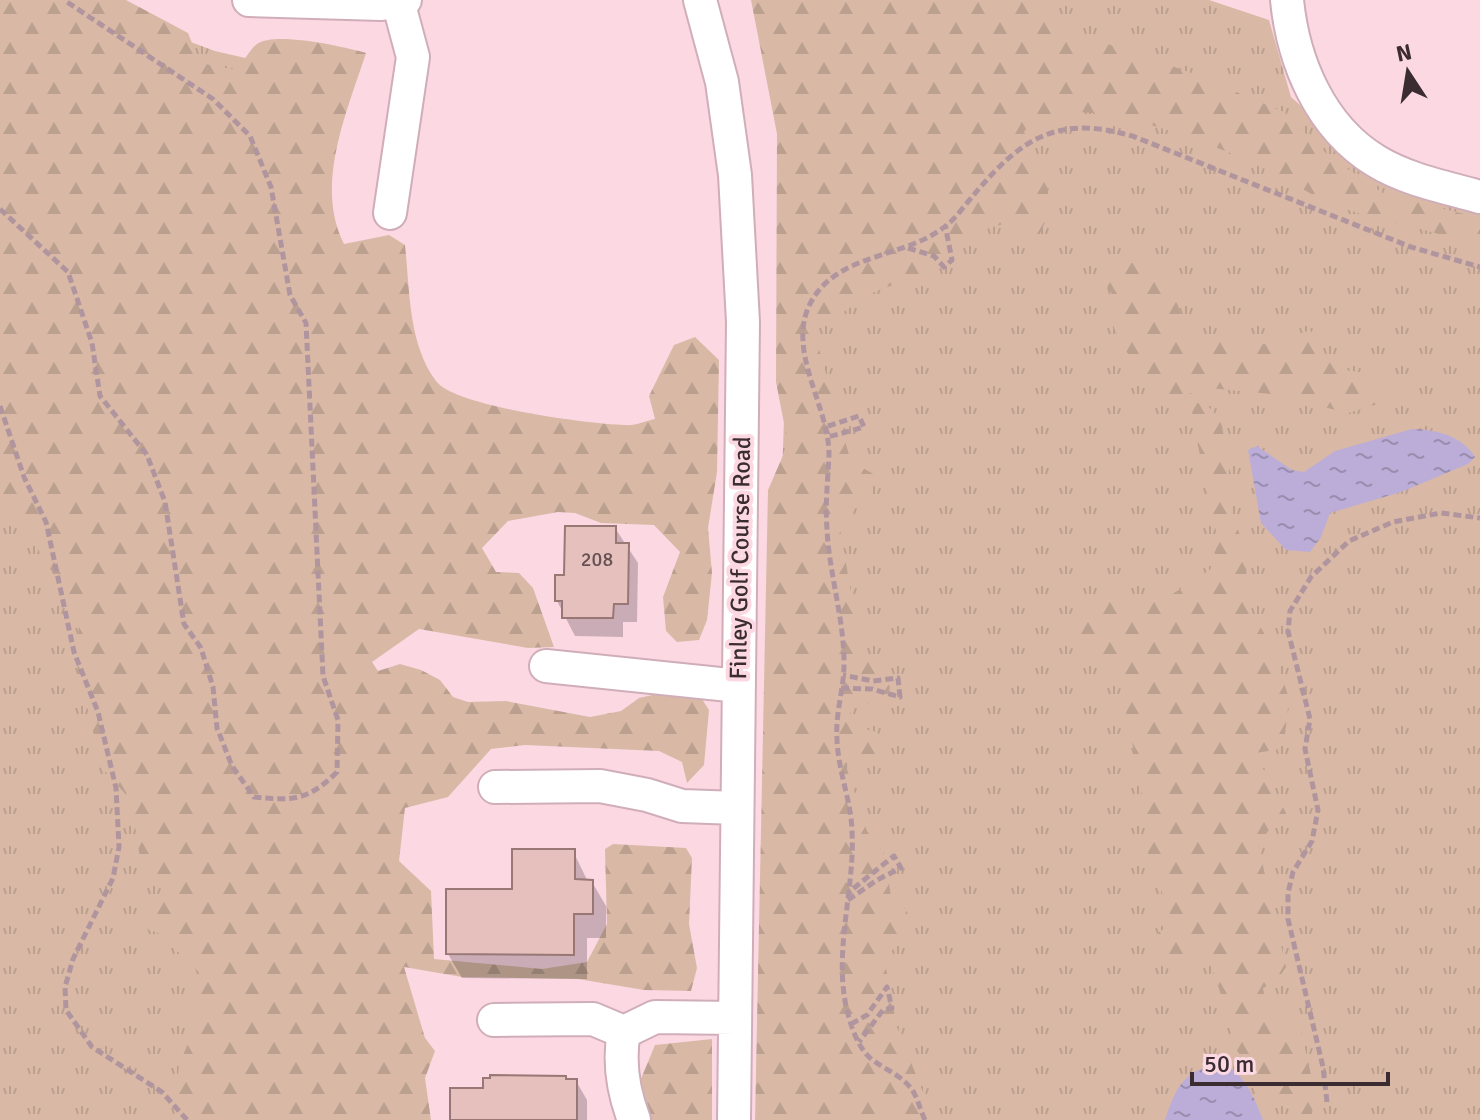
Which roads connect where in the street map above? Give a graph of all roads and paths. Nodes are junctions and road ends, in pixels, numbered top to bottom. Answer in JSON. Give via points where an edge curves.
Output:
{"nodes":[{"id":1,"x":64,"y":0,"type":"edge"},
{"id":2,"x":249,"y":0,"type":"edge"},
{"id":3,"x":700,"y":0,"type":"edge"},
{"id":4,"x":1287,"y":0,"type":"edge"},
{"id":5,"x":401,"y":1,"type":"edge"},
{"id":6,"x":1480,"y":197,"type":"edge"},
{"id":7,"x":0,"y":209,"type":"edge"},
{"id":8,"x":390,"y":213,"type":"dead end"},
{"id":9,"x":945,"y":225,"type":"junction"},
{"id":10,"x":907,"y":248,"type":"junction"},
{"id":11,"x":1480,"y":267,"type":"edge"},
{"id":12,"x":0,"y":406,"type":"edge"},
{"id":13,"x":828,"y":426,"type":"junction"},
{"id":14,"x":828,"y":437,"type":"junction"},
{"id":15,"x":1480,"y":518,"type":"edge"},
{"id":16,"x":546,"y":666,"type":"dead end"},
{"id":17,"x":843,"y":675,"type":"junction"},
{"id":18,"x":739,"y":686,"type":"junction"},
{"id":19,"x":841,"y":688,"type":"junction"},
{"id":20,"x":495,"y":787,"type":"dead end"},
{"id":21,"x":737,"y":808,"type":"junction"},
{"id":22,"x":848,"y":893,"type":"junction"},
{"id":23,"x":847,"y":902,"type":"junction"},
{"id":24,"x":735,"y":1018,"type":"junction"},
{"id":25,"x":494,"y":1020,"type":"dead end"},
{"id":26,"x":851,"y":1024,"type":"junction"},
{"id":27,"x":624,"y":1032,"type":"junction"},
{"id":28,"x":859,"y":1042,"type":"junction"},
{"id":29,"x":1327,"y":1102,"type":"dead end"},
{"id":30,"x":187,"y":1120,"type":"edge"},
{"id":31,"x":634,"y":1120,"type":"edge"},
{"id":32,"x":734,"y":1120,"type":"edge"},
{"id":33,"x":925,"y":1120,"type":"edge"}],
"edges":[{"from":1,"to":7,"type":"path","via":[[213,99],[250,136],[271,187],[290,295],[306,323],[323,676],[338,720],[337,772],[321,788],[291,801],[254,797],[232,766],[217,728],[213,687],[201,648],[184,624],[165,502],[147,455],[100,396],[92,343],[68,272]]},
{"from":2,"to":5,"type":"street"},
{"from":3,"to":18,"type":"street","name":"Finley Golf Course Road","via":[[722,82],[738,227],[743,322]]},
{"from":4,"to":6,"type":"street","via":[[1296,56],[1310,87],[1347,136],[1375,161],[1415,179]]},
{"from":5,"to":8,"type":"street","via":[[413,57]]},
{"from":9,"to":10,"type":"path"},
{"from":9,"to":10,"type":"path","via":[[952,260],[944,267],[934,256]]},
{"from":9,"to":11,"type":"path","via":[[984,179],[1030,145],[1061,128],[1106,128],[1411,247]]},
{"from":10,"to":13,"type":"path","via":[[841,270],[811,302],[804,343]]},
{"from":12,"to":30,"type":"path","via":[[46,522],[74,652],[98,712],[116,788],[119,847],[113,878],[73,959],[65,987],[66,1010],[92,1047],[162,1092]]},
{"from":13,"to":14,"type":"path"},
{"from":13,"to":14,"type":"path","via":[[859,416],[864,427]]},
{"from":14,"to":17,"type":"path","via":[[827,530]]},
{"from":15,"to":29,"type":"path","via":[[1441,513],[1393,522],[1359,536],[1329,557],[1290,611],[1288,631],[1310,719],[1305,749],[1318,810],[1312,841],[1293,872],[1288,919]]},
{"from":16,"to":18,"type":"street"},
{"from":17,"to":19,"type":"path"},
{"from":17,"to":19,"type":"path","via":[[873,681],[898,678],[900,697]]},
{"from":18,"to":21,"type":"street","name":"Finley Golf Course Road"},
{"from":19,"to":22,"type":"path","via":[[836,737],[853,835]]},
{"from":20,"to":21,"type":"street","via":[[600,786],[682,806]]},
{"from":21,"to":24,"type":"street","name":"Finley Golf Course Road"},
{"from":22,"to":23,"type":"path"},
{"from":22,"to":23,"type":"path","via":[[894,856],[901,868]]},
{"from":23,"to":26,"type":"path","via":[[843,977]]},
{"from":24,"to":27,"type":"street","via":[[655,1017]]},
{"from":24,"to":32,"type":"street","name":"Finley Golf Course Road"},
{"from":25,"to":27,"type":"street","via":[[593,1019]]},
{"from":26,"to":28,"type":"path"},
{"from":26,"to":28,"type":"path","via":[[867,1015],[887,987],[892,1008],[883,1010]]},
{"from":27,"to":31,"type":"street","via":[[620,1054]]},
{"from":28,"to":33,"type":"path","via":[[869,1056],[911,1087]]}]}
